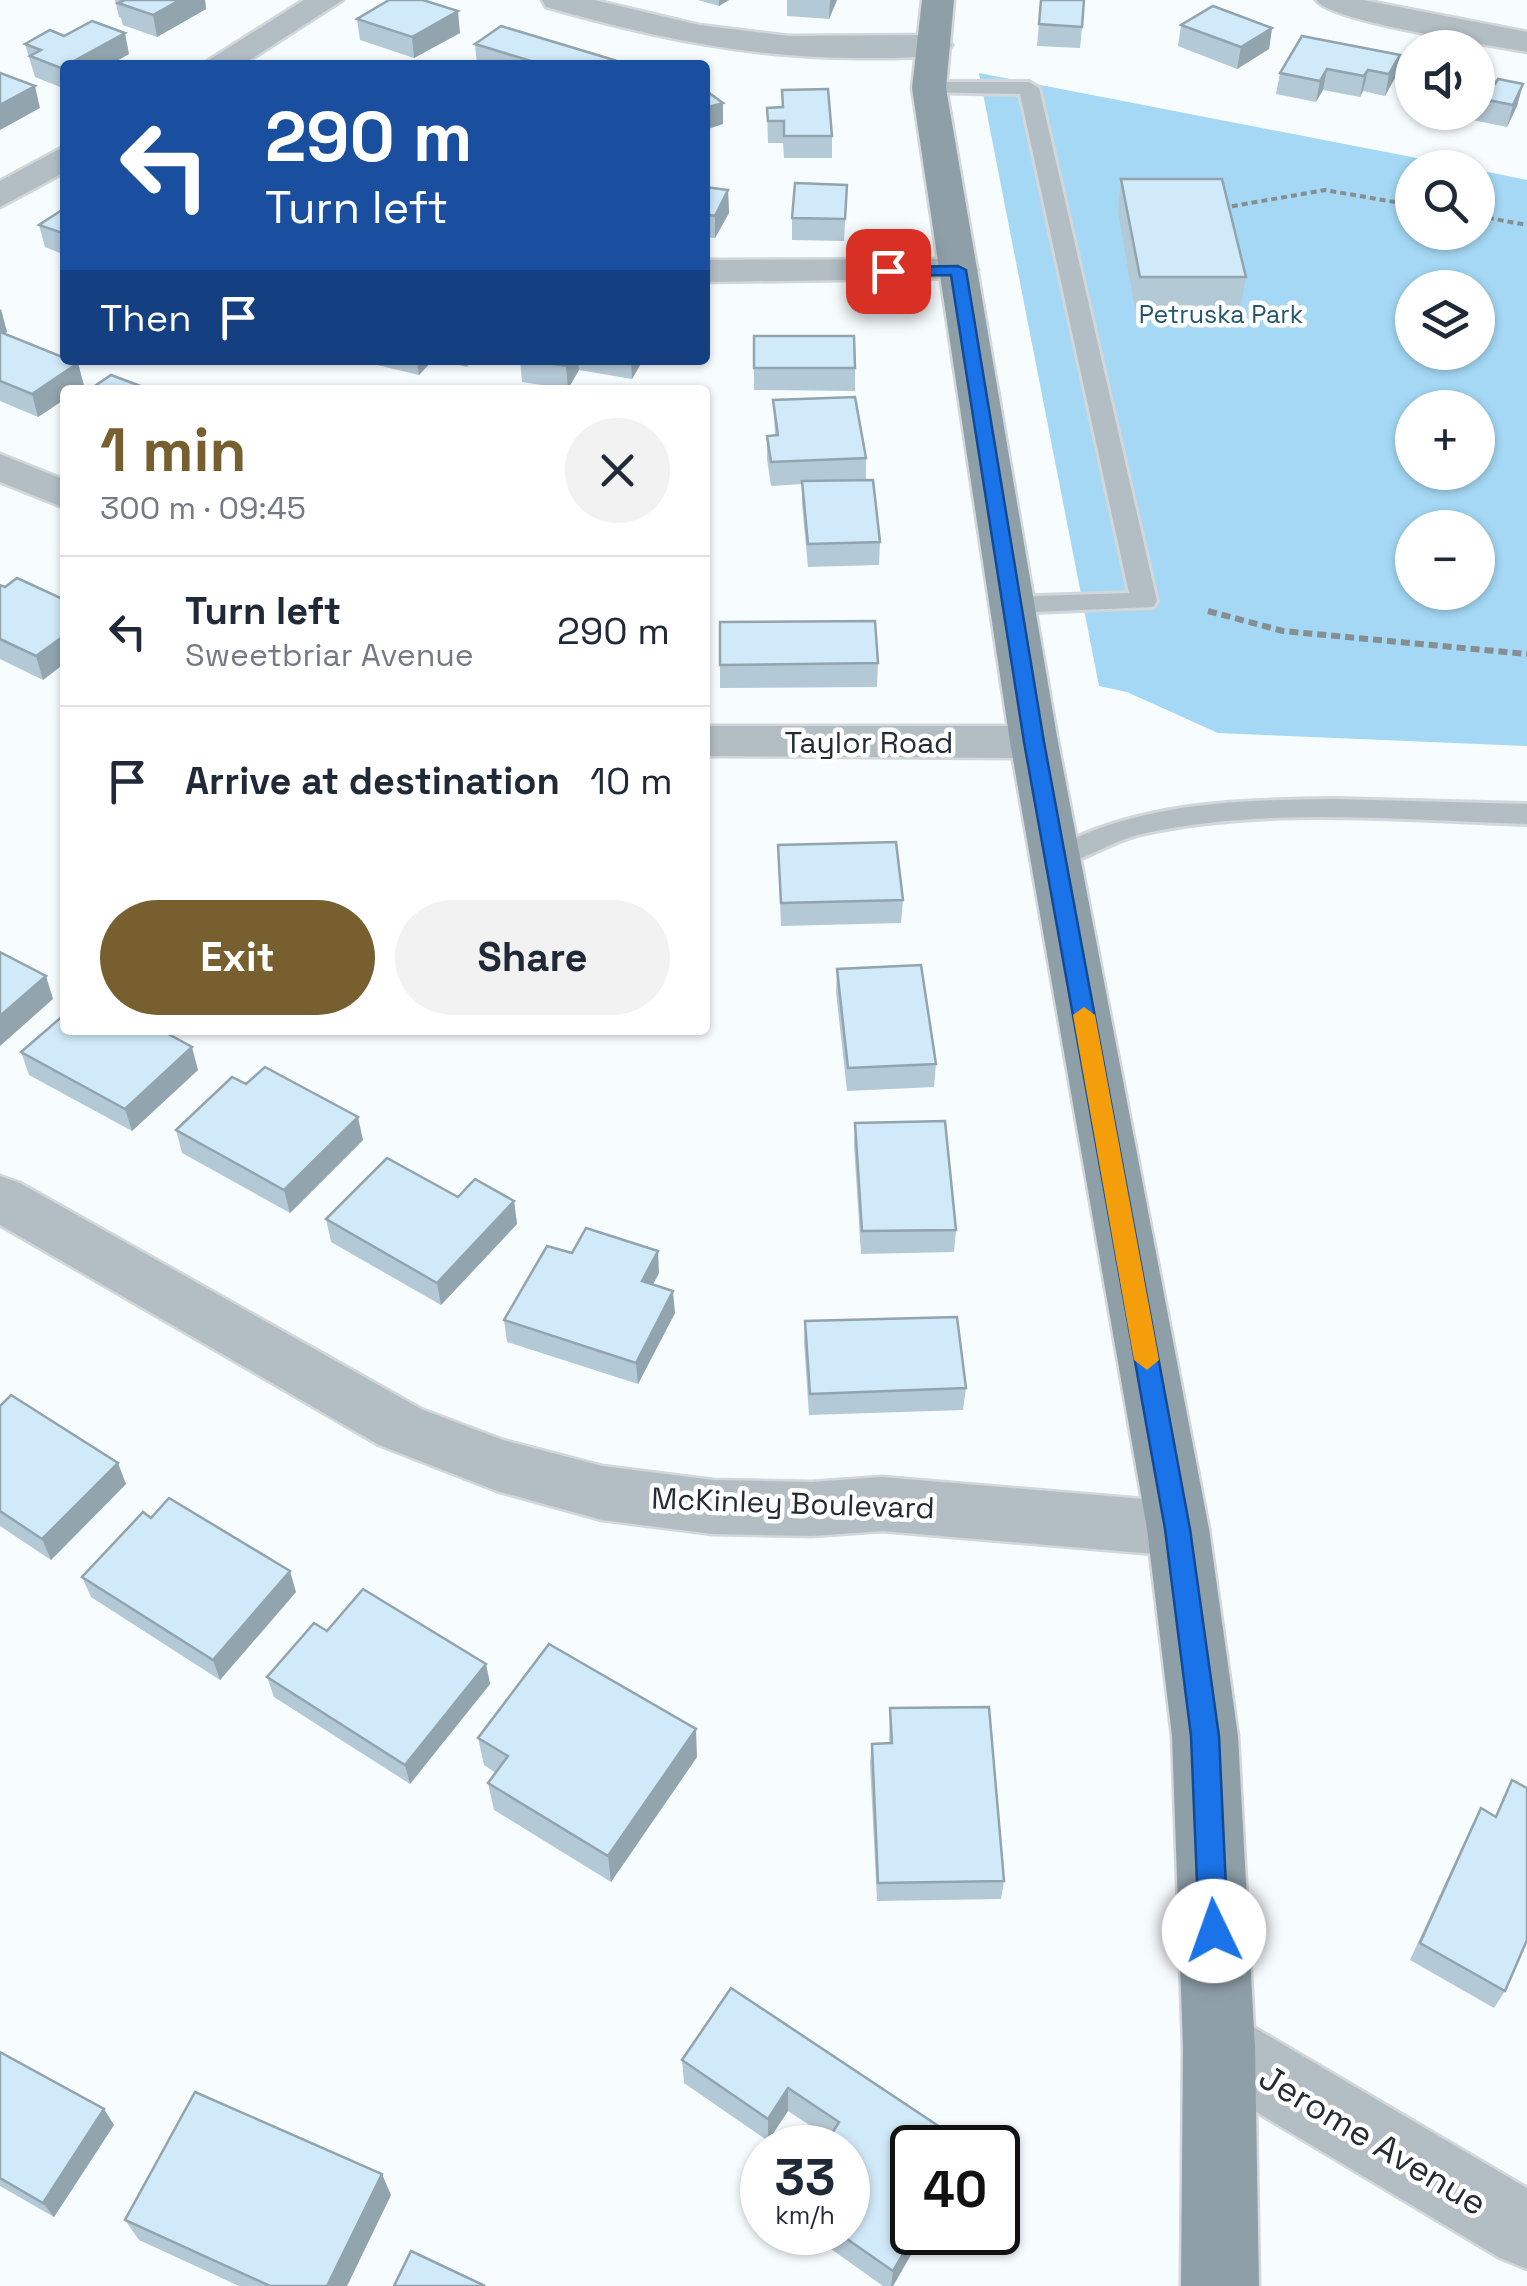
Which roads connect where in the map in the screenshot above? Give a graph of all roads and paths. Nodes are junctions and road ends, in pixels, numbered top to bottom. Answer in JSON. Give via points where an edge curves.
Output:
{"nodes":[{"id":1,"x":326,"y":0,"type":"edge"},
{"id":2,"x":558,"y":0,"type":"edge"},
{"id":3,"x":1332,"y":0,"type":"edge"},
{"id":4,"x":1527,"y":42,"type":"edge"},
{"id":5,"x":934,"y":44,"type":"edge"},
{"id":6,"x":226,"y":60,"type":"edge"},
{"id":7,"x":60,"y":160,"type":"edge"},
{"id":8,"x":0,"y":196,"type":"edge"},
{"id":9,"x":1395,"y":202,"type":"edge"},
{"id":10,"x":1210,"y":208,"type":"edge"},
{"id":11,"x":1495,"y":219,"type":"edge"},
{"id":12,"x":1527,"y":225,"type":"edge"},
{"id":13,"x":958,"y":270,"type":"junction"},
{"id":14,"x":710,"y":271,"type":"edge"},
{"id":15,"x":0,"y":467,"type":"edge"},
{"id":16,"x":60,"y":493,"type":"edge"},
{"id":17,"x":1012,"y":606,"type":"junction"},
{"id":18,"x":1208,"y":611,"type":"dead end"},
{"id":19,"x":1527,"y":654,"type":"edge"},
{"id":20,"x":710,"y":741,"type":"edge"},
{"id":21,"x":1034,"y":742,"type":"junction"},
{"id":22,"x":1527,"y":814,"type":"edge"},
{"id":23,"x":1055,"y":858,"type":"junction"},
{"id":24,"x":0,"y":1198,"type":"edge"},
{"id":25,"x":1178,"y":1529,"type":"junction"},
{"id":26,"x":1219,"y":2048,"type":"junction"},
{"id":27,"x":1527,"y":2231,"type":"edge"},
{"id":28,"x":1220,"y":2286,"type":"edge"}],
"edges":[{"from":1,"to":6,"type":"street"},
{"from":2,"to":5,"type":"street","via":[[654,29],[762,47]]},
{"from":3,"to":4,"type":"street"},
{"from":5,"to":13,"type":"street"},
{"from":5,"to":17,"type":"lane","via":[[1029,88],[1144,601]]},
{"from":7,"to":8,"type":"street"},
{"from":9,"to":10,"type":"path","via":[[1325,190]]},
{"from":11,"to":12,"type":"path"},
{"from":13,"to":14,"type":"street"},
{"from":13,"to":17,"type":"street"},
{"from":15,"to":16,"type":"street"},
{"from":17,"to":21,"type":"street"},
{"from":18,"to":19,"type":"path","via":[[1283,631]]},
{"from":20,"to":21,"type":"street","name":"Taylor Road"},
{"from":21,"to":23,"type":"street"},
{"from":22,"to":23,"type":"lane","via":[[1218,814],[1138,825]]},
{"from":23,"to":25,"type":"street"},
{"from":24,"to":25,"type":"street","name":"McKinley Boulevard","via":[[400,1426],[497,1466],[602,1493],[713,1507],[882,1504]]},
{"from":25,"to":26,"type":"street","via":[[1205,1736]]},
{"from":26,"to":27,"type":"street","name":"Jerome Avenue"},
{"from":26,"to":28,"type":"street"}]}
